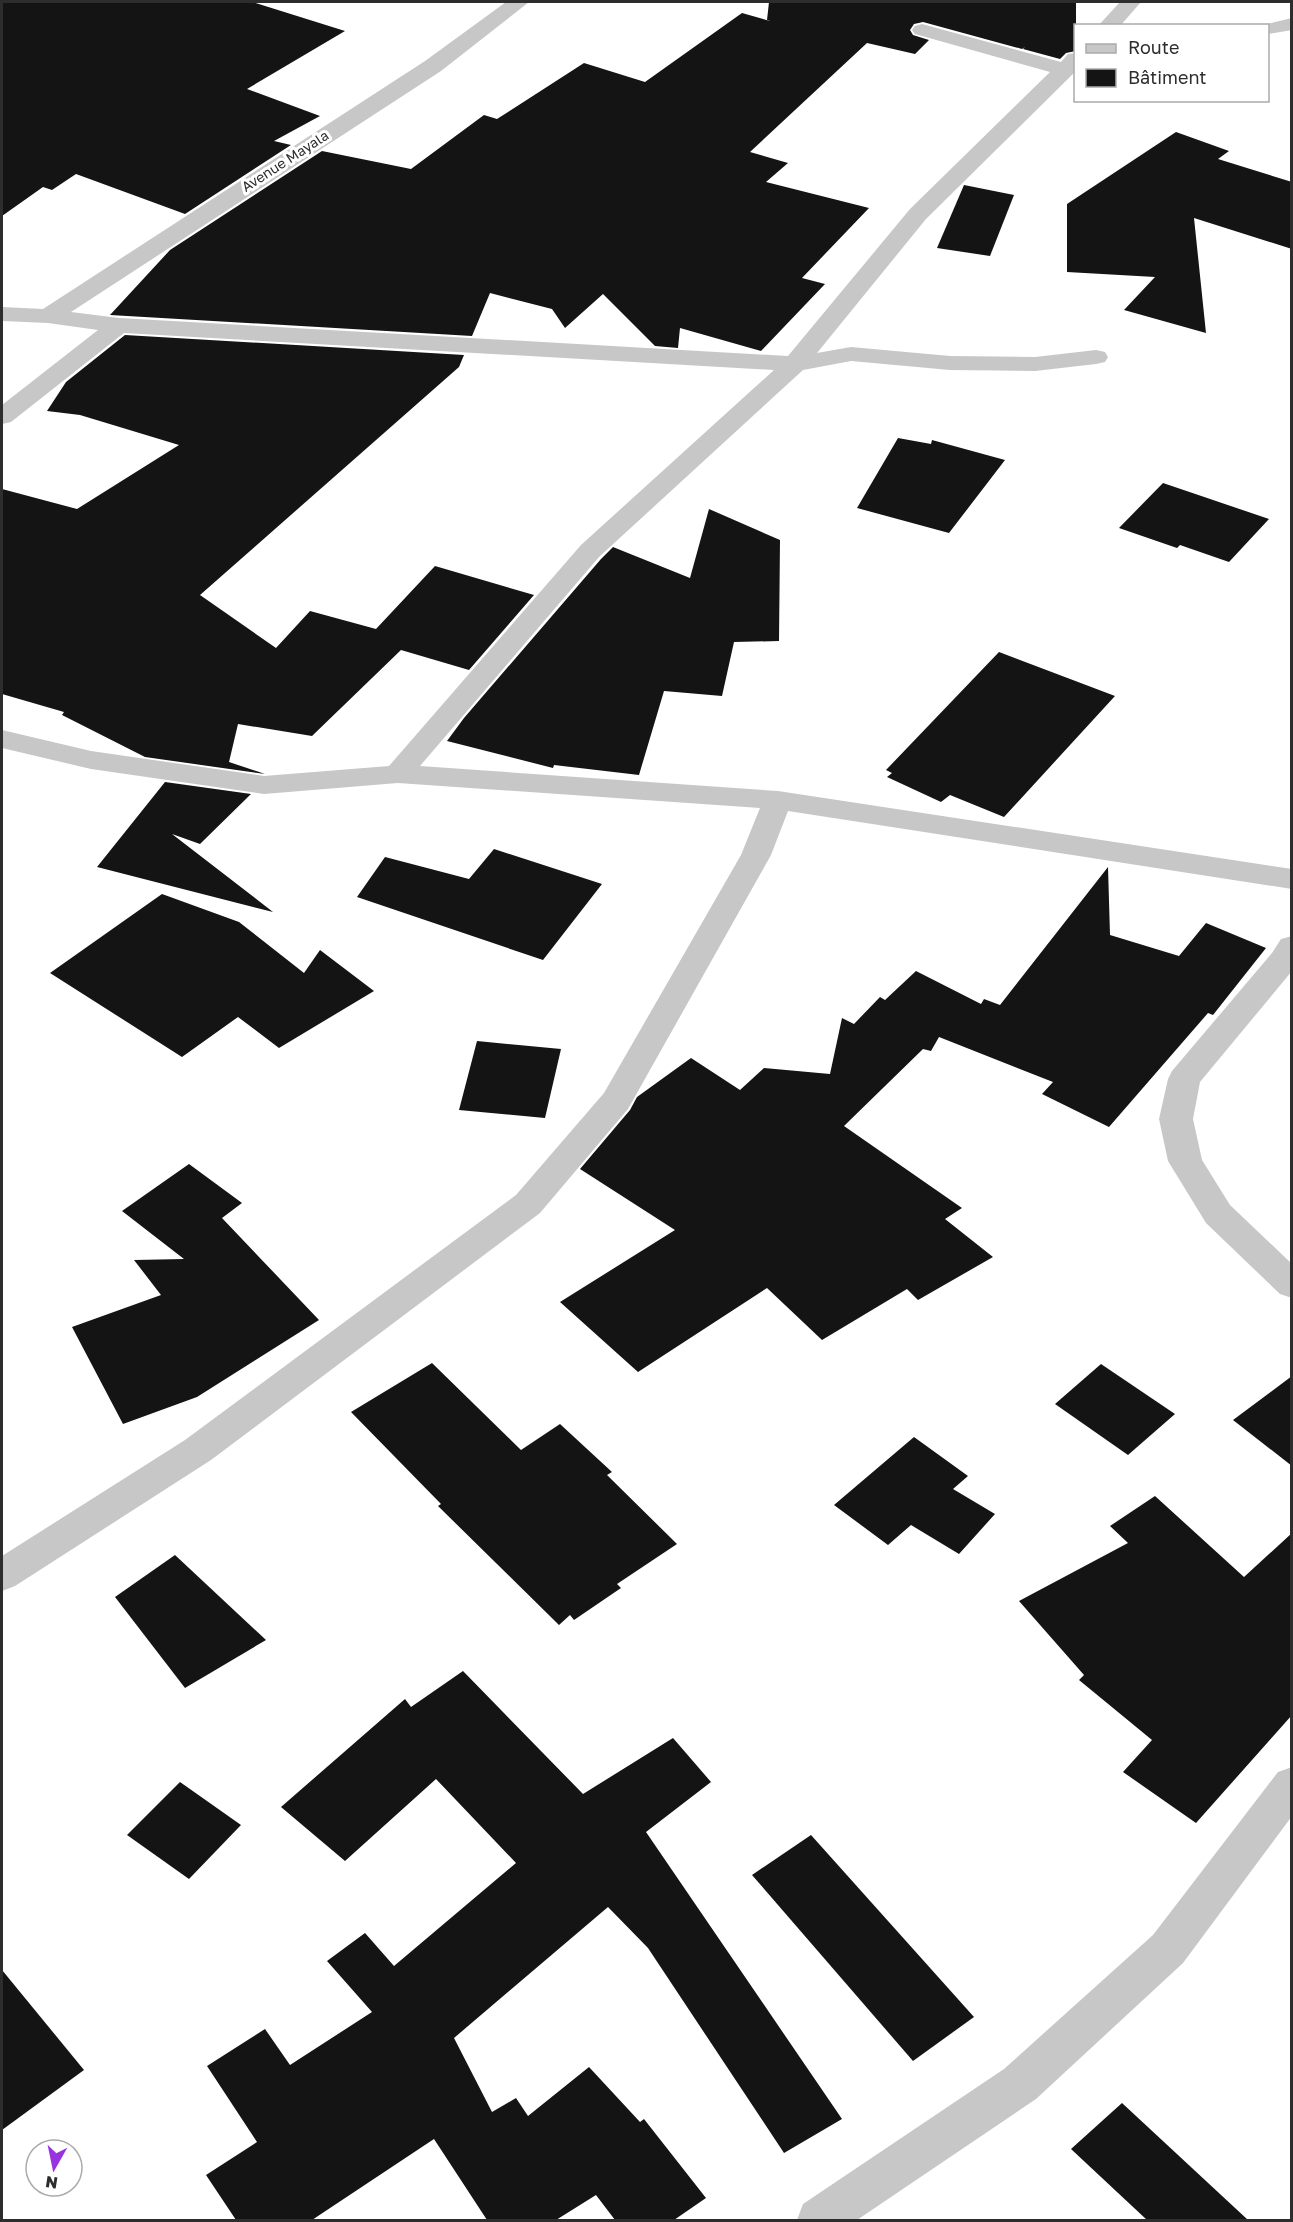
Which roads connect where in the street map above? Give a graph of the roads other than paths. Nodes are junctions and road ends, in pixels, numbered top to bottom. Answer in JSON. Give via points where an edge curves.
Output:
{"nodes":[{"id":1,"x":519,"y":2,"type":"edge"},
{"id":2,"x":1131,"y":2,"type":"edge"},
{"id":3,"x":1110,"y":24,"type":"edge"},
{"id":4,"x":1292,"y":24,"type":"edge"},
{"id":5,"x":1269,"y":28,"type":"edge"},
{"id":6,"x":922,"y":30,"type":"dead end"},
{"id":7,"x":1072,"y":63,"type":"edge"},
{"id":8,"x":2,"y":314,"type":"edge"},
{"id":9,"x":48,"y":316,"type":"junction"},
{"id":10,"x":119,"y":325,"type":"junction"},
{"id":11,"x":1096,"y":357,"type":"dead end"},
{"id":12,"x":795,"y":364,"type":"junction"},
{"id":13,"x":2,"y":417,"type":"edge"},
{"id":14,"x":2,"y":739,"type":"edge"},
{"id":15,"x":398,"y":774,"type":"junction"},
{"id":16,"x":778,"y":800,"type":"junction"},
{"id":17,"x":1292,"y":879,"type":"edge"},
{"id":18,"x":1292,"y":946,"type":"edge"},
{"id":19,"x":1292,"y":1285,"type":"edge"},
{"id":20,"x":2,"y":1575,"type":"edge"},
{"id":21,"x":1292,"y":1784,"type":"edge"},
{"id":22,"x":819,"y":2220,"type":"edge"}],
"edges":[{"from":1,"to":9,"type":"street","name":"Avenue Mayala","via":[[433,66]]},
{"from":2,"to":3,"type":"street"},
{"from":4,"to":5,"type":"street"},
{"from":6,"to":7,"type":"street"},
{"from":7,"to":12,"type":"street","via":[[918,214]]},
{"from":8,"to":9,"type":"street"},
{"from":9,"to":10,"type":"street"},
{"from":10,"to":12,"type":"street"},
{"from":10,"to":13,"type":"street"},
{"from":11,"to":12,"type":"street","via":[[1035,364],[950,363],[851,354]]},
{"from":12,"to":15,"type":"street","via":[[590,551]]},
{"from":14,"to":15,"type":"street","via":[[91,760],[264,785]]},
{"from":15,"to":16,"type":"street"},
{"from":16,"to":17,"type":"street"},
{"from":16,"to":20,"type":"street","via":[[756,855],[616,1101],[528,1204],[198,1450]]},
{"from":18,"to":19,"type":"street","via":[[1184,1079],[1176,1119],[1185,1161],[1218,1214]]},
{"from":21,"to":22,"type":"street","via":[[1168,1949],[1020,2084]]}]}
